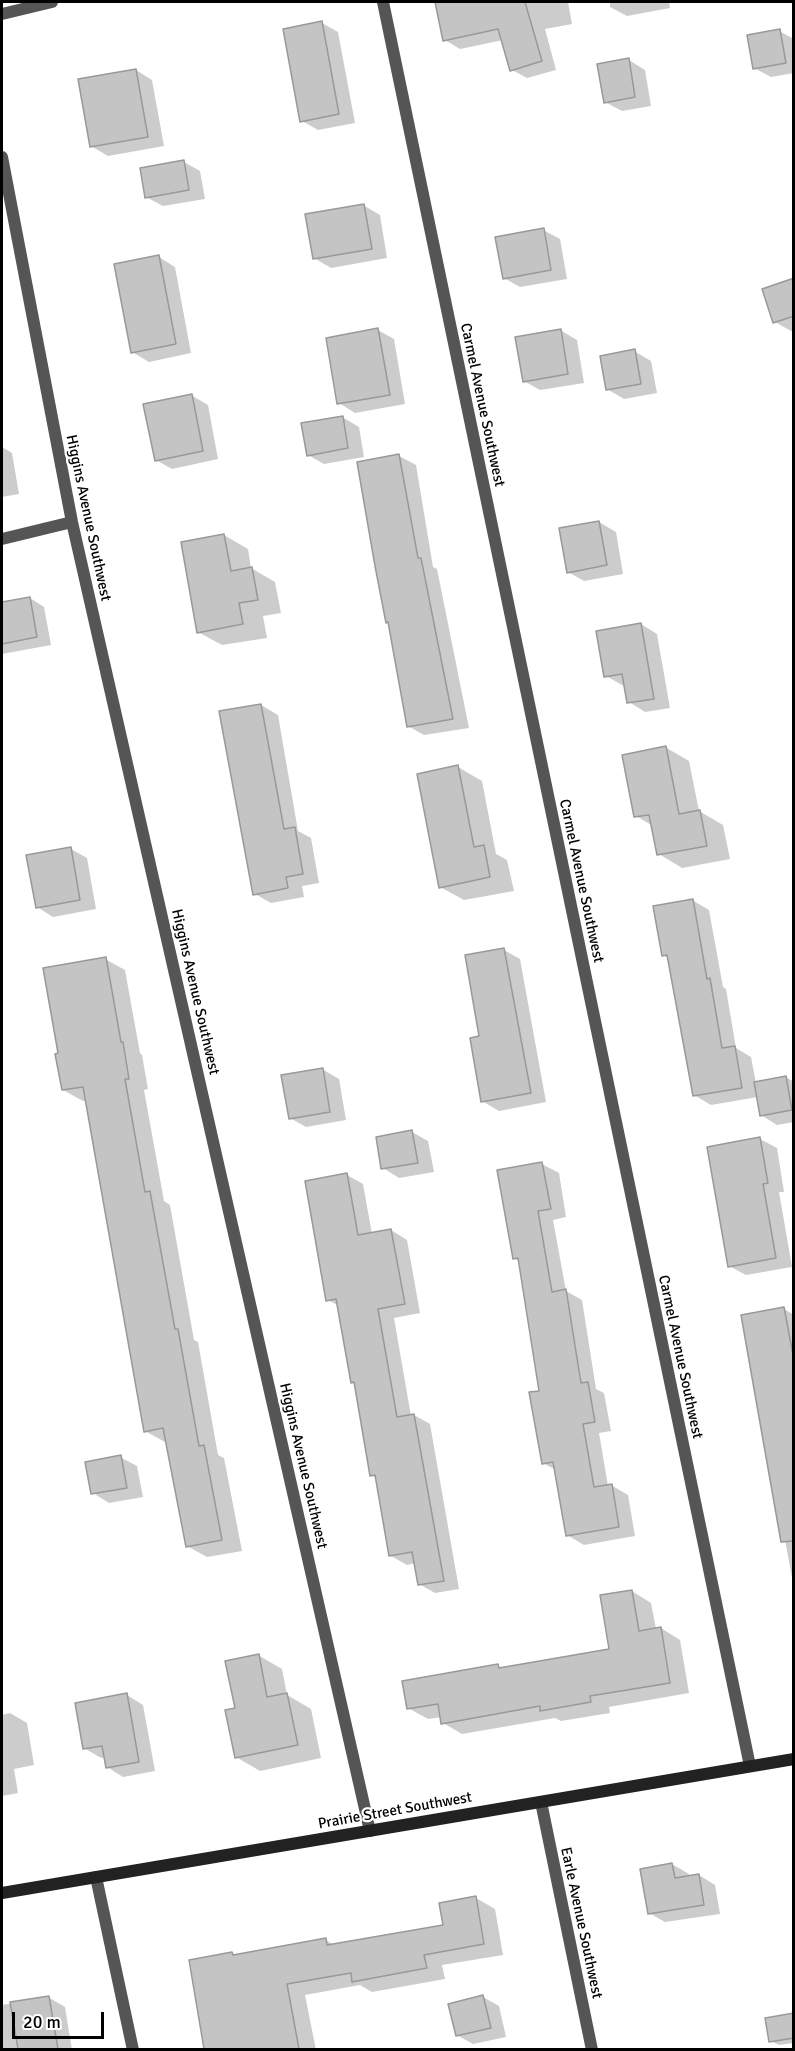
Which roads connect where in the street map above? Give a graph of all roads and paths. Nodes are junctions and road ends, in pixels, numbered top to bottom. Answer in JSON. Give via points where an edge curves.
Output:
{"nodes":[{"id":1,"x":52,"y":2,"type":"edge"},
{"id":2,"x":382,"y":2,"type":"edge"},
{"id":3,"x":2,"y":14,"type":"edge"},
{"id":4,"x":2,"y":157,"type":"edge"},
{"id":5,"x":72,"y":522,"type":"junction"},
{"id":6,"x":2,"y":539,"type":"edge"},
{"id":7,"x":794,"y":1759,"type":"edge"},
{"id":8,"x":750,"y":1766,"type":"junction"},
{"id":9,"x":541,"y":1802,"type":"junction"},
{"id":10,"x":370,"y":1831,"type":"junction"},
{"id":11,"x":96,"y":1877,"type":"junction"},
{"id":12,"x":2,"y":1893,"type":"edge"},
{"id":13,"x":133,"y":2049,"type":"edge"},
{"id":14,"x":592,"y":2049,"type":"edge"}],
"edges":[{"from":1,"to":3,"type":"street"},
{"from":2,"to":8,"type":"street","name":"Carmel Avenue Southwest"},
{"from":4,"to":5,"type":"street","name":"Higgins Avenue Southwest"},
{"from":5,"to":6,"type":"street"},
{"from":5,"to":10,"type":"street","name":"Higgins Avenue Southwest"},
{"from":7,"to":8,"type":"street","name":"Prairie Street Southwest"},
{"from":8,"to":9,"type":"street","name":"Prairie Street Southwest"},
{"from":9,"to":10,"type":"street","name":"Prairie Street Southwest"},
{"from":9,"to":14,"type":"street","name":"Earle Avenue Southwest"},
{"from":10,"to":11,"type":"street","name":"Prairie Street Southwest"},
{"from":11,"to":12,"type":"street","name":"Prairie Street Southwest"},
{"from":11,"to":13,"type":"street"}]}
